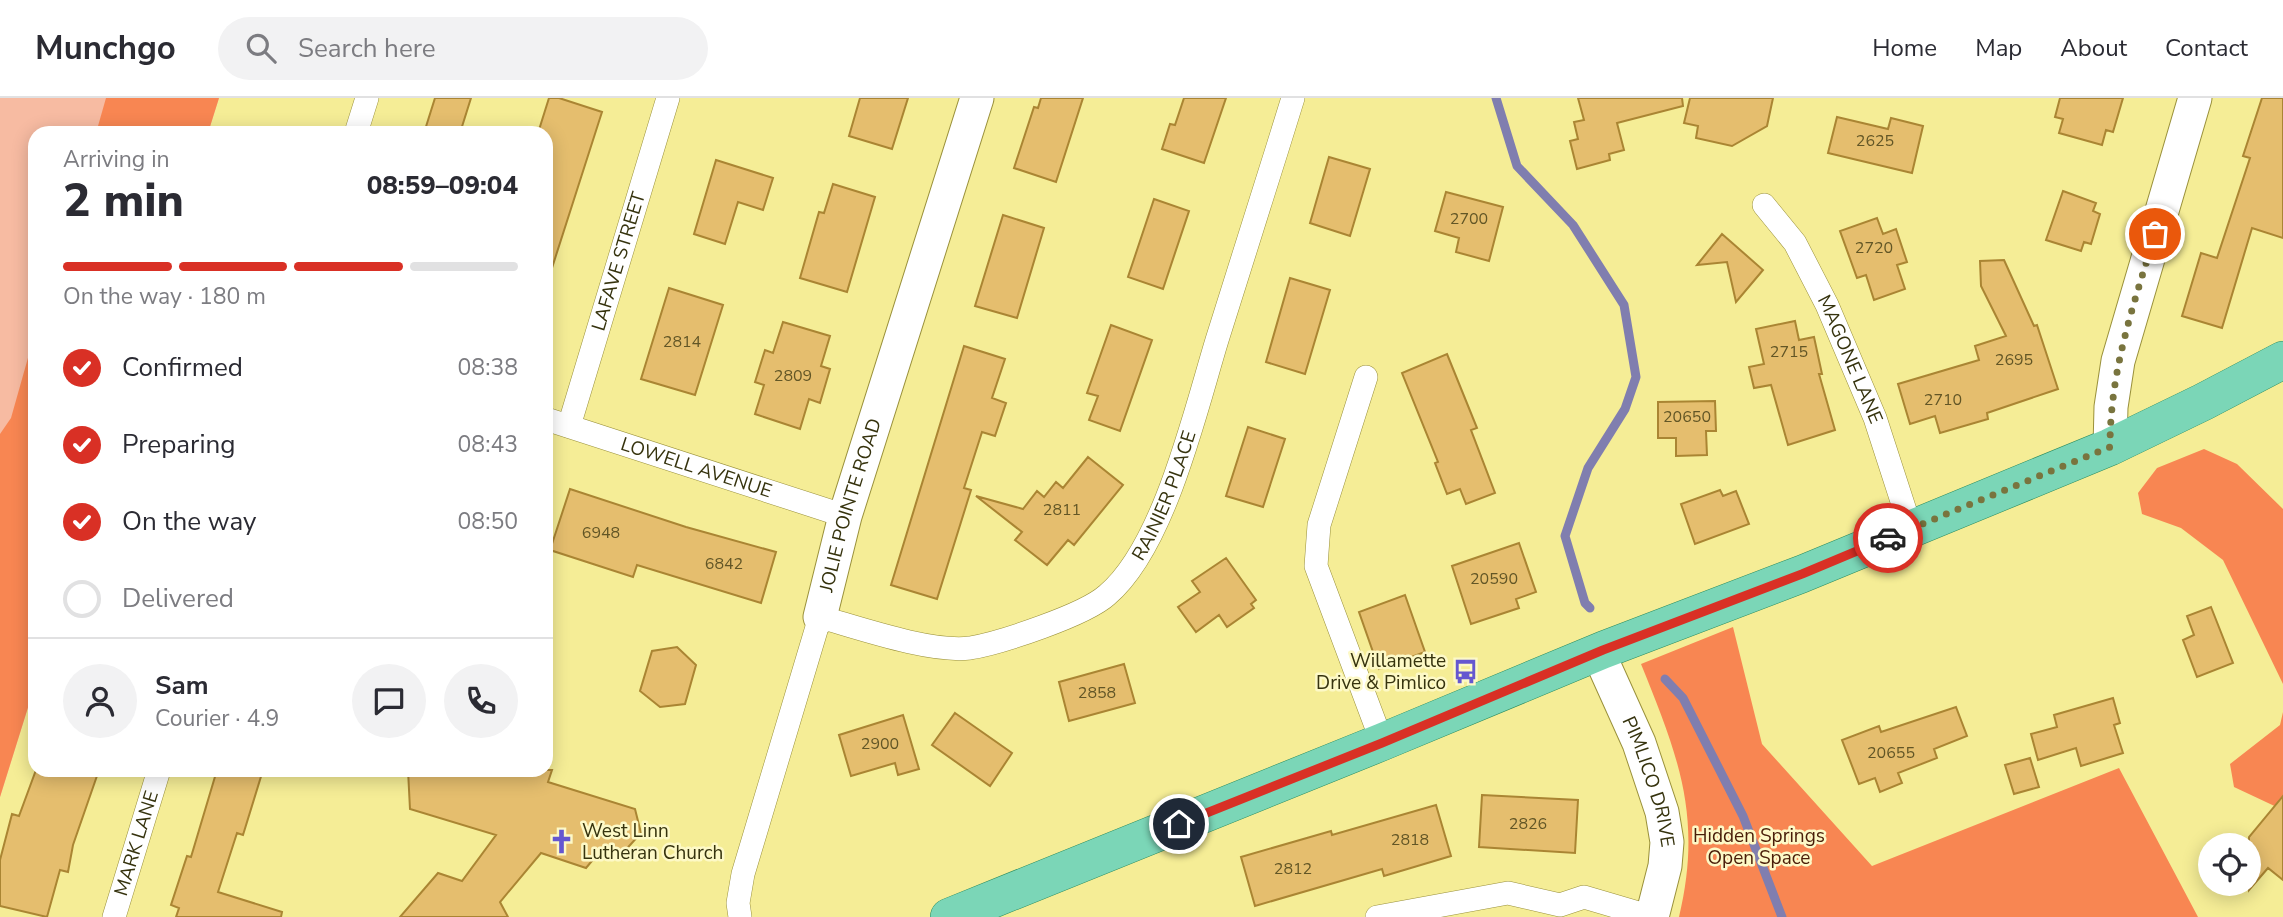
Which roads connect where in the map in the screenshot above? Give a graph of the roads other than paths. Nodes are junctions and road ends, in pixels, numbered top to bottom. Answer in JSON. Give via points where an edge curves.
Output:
{"nodes":[{"id":1,"x":367,"y":98,"type":"edge"},
{"id":2,"x":668,"y":98,"type":"edge"},
{"id":3,"x":977,"y":98,"type":"edge"},
{"id":4,"x":1293,"y":98,"type":"edge"},
{"id":5,"x":2195,"y":98,"type":"edge"},
{"id":6,"x":358,"y":126,"type":"edge"},
{"id":7,"x":1764,"y":205,"type":"dead end"},
{"id":8,"x":2283,"y":359,"type":"edge"},
{"id":9,"x":1366,"y":377,"type":"dead end"},
{"id":10,"x":553,"y":421,"type":"edge"},
{"id":11,"x":569,"y":426,"type":"junction"},
{"id":12,"x":2110,"y":447,"type":"junction"},
{"id":13,"x":845,"y":516,"type":"junction"},
{"id":14,"x":1911,"y":528,"type":"junction"},
{"id":15,"x":820,"y":617,"type":"junction"},
{"id":16,"x":1598,"y":652,"type":"junction"},
{"id":17,"x":1382,"y":743,"type":"junction"},
{"id":18,"x":157,"y":777,"type":"edge"},
{"id":19,"x":114,"y":917,"type":"edge"},
{"id":20,"x":740,"y":917,"type":"edge"},
{"id":21,"x":949,"y":917,"type":"edge"},
{"id":22,"x":1377,"y":917,"type":"edge"},
{"id":23,"x":1652,"y":917,"type":"edge"}],
"edges":[{"from":1,"to":6,"type":"street"},
{"from":2,"to":11,"type":"street","name":"LAFAVE STREET"},
{"from":3,"to":13,"type":"street","name":"JOLIE POINTE ROAD"},
{"from":4,"to":15,"type":"street","name":"RAINIER PLACE","via":[[1179,464],[1150,538],[1107,596],[1070,616],[968,648],[919,644]]},
{"from":5,"to":12,"type":"street","via":[[2118,361],[2110,407]]},
{"from":7,"to":14,"type":"street","name":"MAGONE LANE","via":[[1795,243],[1827,304],[1875,418]]},
{"from":8,"to":12,"type":"main road"},
{"from":9,"to":17,"type":"street","via":[[1319,525],[1316,566]]},
{"from":10,"to":11,"type":"street","name":"LOWELL AVENUE"},
{"from":11,"to":13,"type":"street","name":"LOWELL AVENUE"},
{"from":12,"to":14,"type":"main road"},
{"from":13,"to":15,"type":"street","name":"JOLIE POINTE ROAD"},
{"from":14,"to":16,"type":"main road"},
{"from":15,"to":20,"type":"street","name":"JOLIE POINTE ROAD","via":[[743,874]]},
{"from":16,"to":17,"type":"main road"},
{"from":16,"to":23,"type":"street","name":"PIMLICO DRIVE","via":[[1639,743],[1662,813],[1667,842]]},
{"from":17,"to":21,"type":"main road"},
{"from":18,"to":19,"type":"street","name":"MARK LANE"},
{"from":22,"to":23,"type":"street","via":[[1508,893],[1560,905],[1584,897]]}]}
